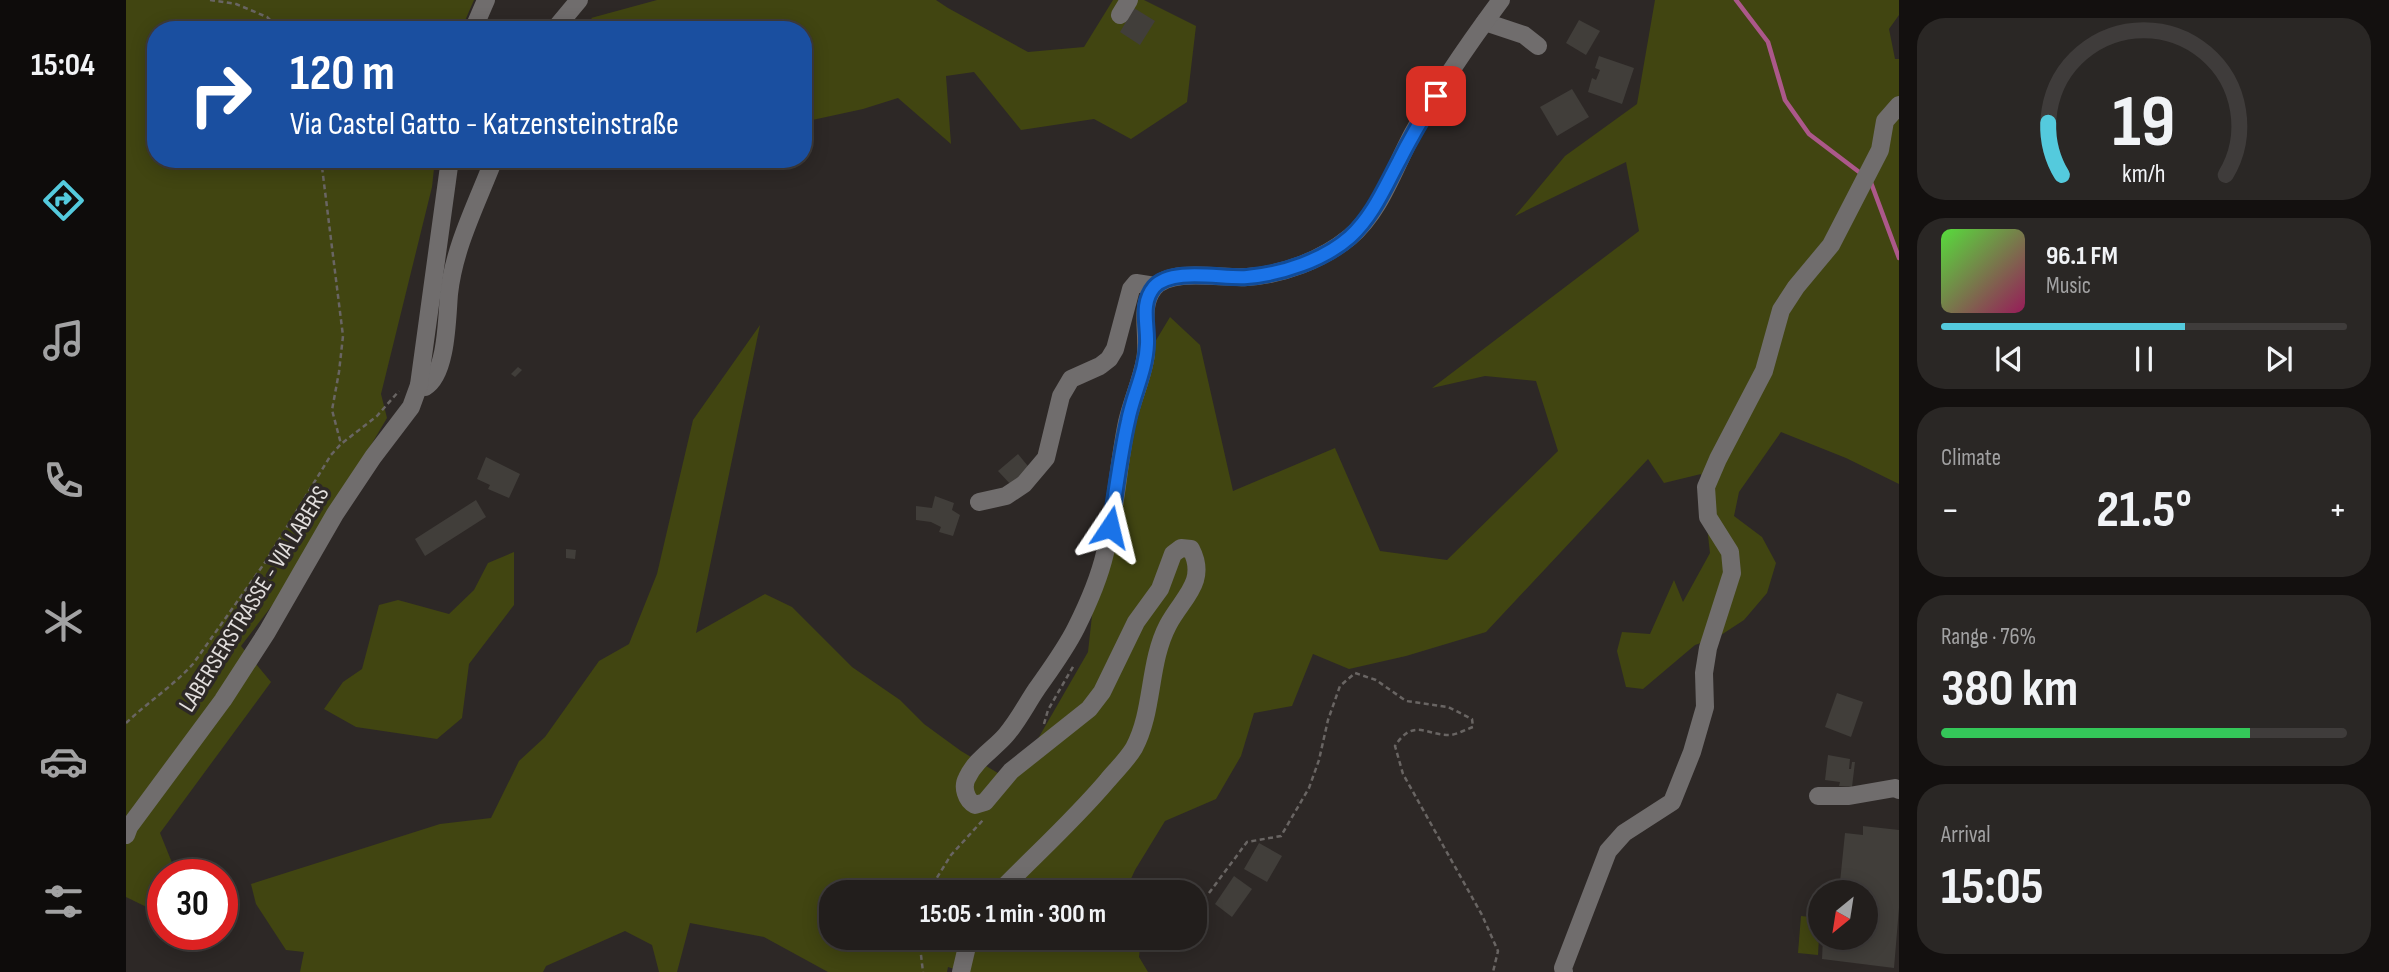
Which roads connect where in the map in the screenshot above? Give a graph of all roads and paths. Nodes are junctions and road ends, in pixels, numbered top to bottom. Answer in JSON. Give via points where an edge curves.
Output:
{"nodes":[{"id":1,"x":210,"y":0,"type":"edge"},
{"id":2,"x":486,"y":0,"type":"edge"},
{"id":3,"x":579,"y":0,"type":"edge"},
{"id":4,"x":1502,"y":0,"type":"edge"},
{"id":5,"x":271,"y":21,"type":"edge"},
{"id":6,"x":477,"y":21,"type":"edge"},
{"id":7,"x":562,"y":21,"type":"edge"},
{"id":8,"x":1485,"y":22,"type":"junction"},
{"id":9,"x":1538,"y":46,"type":"dead end"},
{"id":10,"x":1899,"y":105,"type":"edge"},
{"id":11,"x":322,"y":168,"type":"edge"},
{"id":12,"x":449,"y":168,"type":"edge"},
{"id":13,"x":491,"y":168,"type":"edge"},
{"id":14,"x":1156,"y":286,"type":"junction"},
{"id":15,"x":419,"y":385,"type":"junction"},
{"id":16,"x":341,"y":444,"type":"junction"},
{"id":17,"x":979,"y":502,"type":"dead end"},
{"id":18,"x":126,"y":723,"type":"edge"},
{"id":19,"x":1899,"y":790,"type":"edge"},
{"id":20,"x":1818,"y":796,"type":"dead end"},
{"id":21,"x":126,"y":835,"type":"edge"},
{"id":22,"x":1011,"y":880,"type":"edge"},
{"id":23,"x":1209,"y":893,"type":"dead end"},
{"id":24,"x":920,"y":950,"type":"edge"},
{"id":25,"x":966,"y":950,"type":"edge"},
{"id":26,"x":923,"y":972,"type":"edge"},
{"id":27,"x":961,"y":972,"type":"edge"},
{"id":28,"x":1493,"y":972,"type":"edge"},
{"id":29,"x":1564,"y":972,"type":"edge"}],
"edges":[{"from":1,"to":5,"type":"path","via":[[236,4]]},
{"from":2,"to":6,"type":"street"},
{"from":3,"to":7,"type":"street"},
{"from":4,"to":8,"type":"street"},
{"from":8,"to":9,"type":"street"},
{"from":8,"to":14,"type":"street","via":[[1458,58],[1372,212],[1350,237],[1323,255],[1288,269],[1248,277],[1181,276]]},
{"from":10,"to":29,"type":"street","via":[[1885,121],[1880,150],[1831,245],[1781,310],[1763,371],[1706,487],[1708,517],[1730,552],[1732,573],[1708,649],[1704,707],[1692,752],[1672,802],[1624,832],[1608,851]]},
{"from":11,"to":16,"type":"path","via":[[342,336],[332,410]]},
{"from":12,"to":15,"type":"street"},
{"from":13,"to":15,"type":"street","via":[[453,270],[439,364],[430,384]]},
{"from":14,"to":17,"type":"street","via":[[1136,283],[1109,359],[1071,379],[1061,396],[1046,458],[1038,469],[1006,496]]},
{"from":14,"to":22,"type":"street","via":[[1145,311],[1145,361],[1128,420],[1105,553],[1092,593],[1072,637],[1006,734],[965,780],[971,802],[985,802],[1011,771],[1089,709],[1136,622],[1160,589],[1173,554],[1181,548],[1191,549],[1198,575],[1158,650],[1133,750],[1080,813]]},
{"from":15,"to":16,"type":"path","via":[[401,388],[377,416]]},
{"from":15,"to":21,"type":"street","name":"LABERSERSTRASSE - VIA LABERS","via":[[411,407],[335,514],[223,700]]},
{"from":16,"to":18,"type":"path","via":[[193,664]]},
{"from":19,"to":20,"type":"street"},
{"from":23,"to":28,"type":"path","via":[[1247,842],[1281,836],[1309,788],[1340,686],[1355,673],[1376,680],[1406,701],[1448,707],[1472,719],[1473,727],[1451,735],[1418,728],[1402,736],[1395,746],[1403,774],[1498,951]]},
{"from":24,"to":26,"type":"path"},
{"from":25,"to":27,"type":"street"}]}
